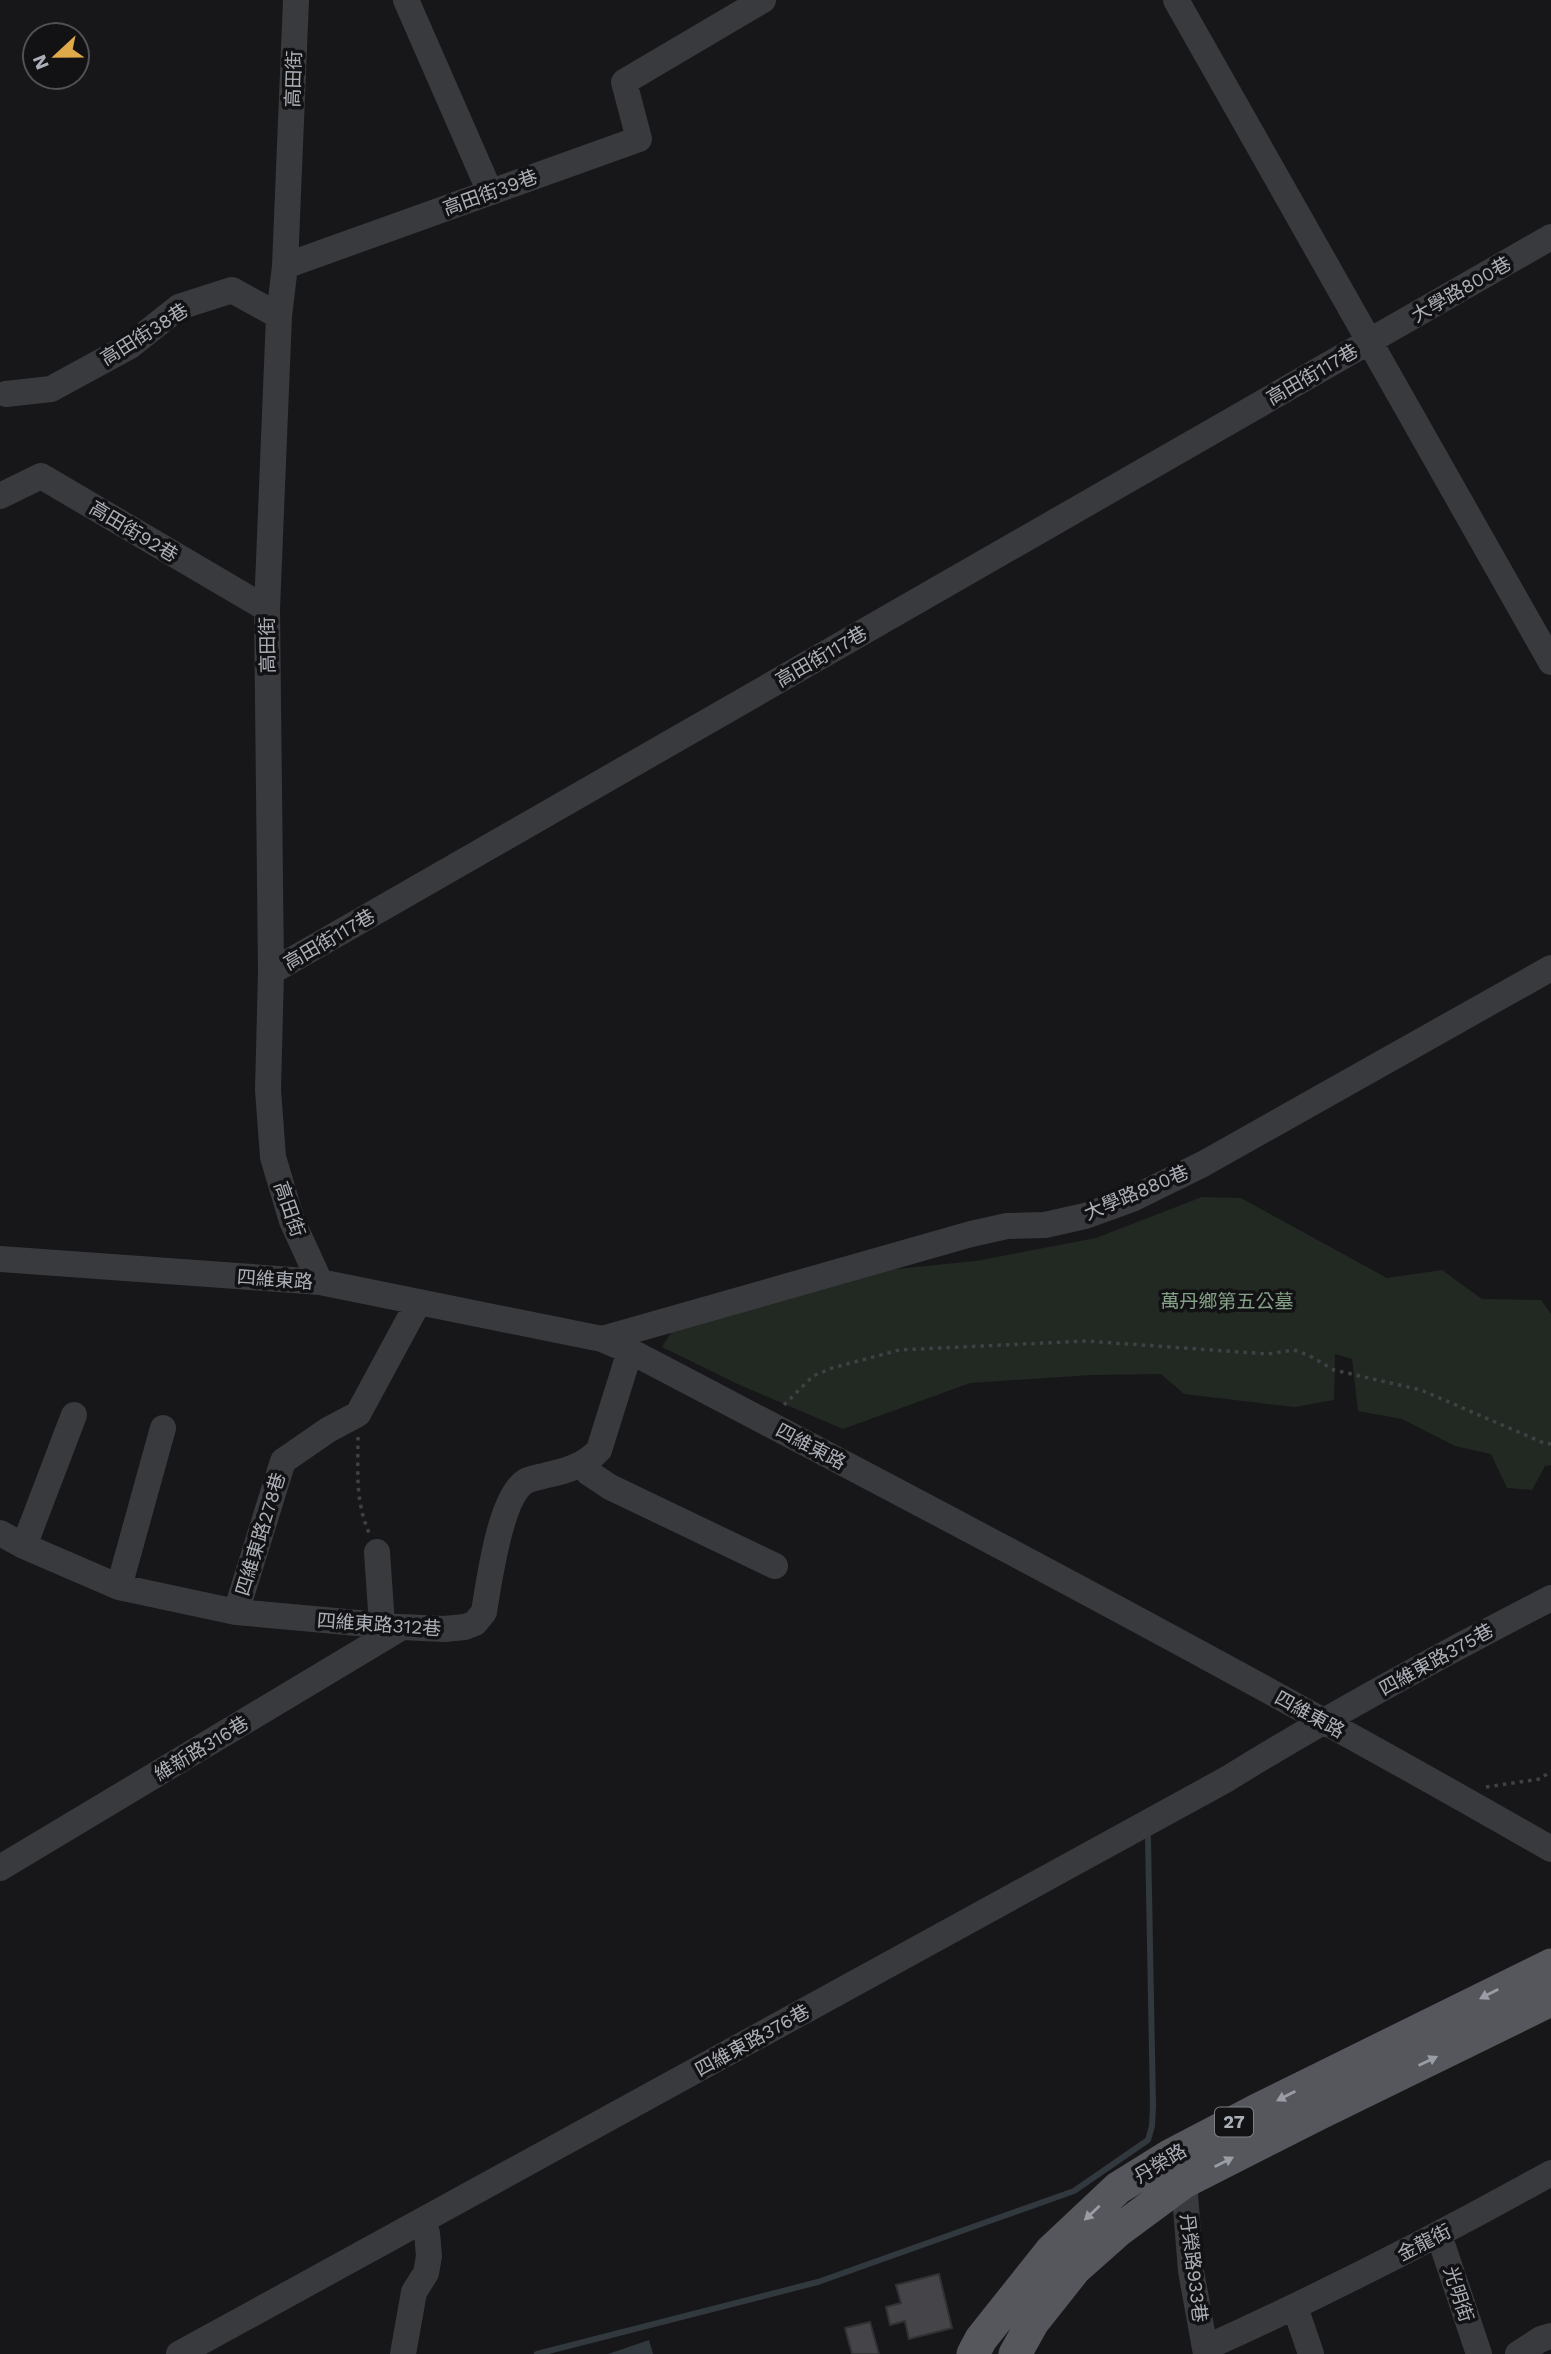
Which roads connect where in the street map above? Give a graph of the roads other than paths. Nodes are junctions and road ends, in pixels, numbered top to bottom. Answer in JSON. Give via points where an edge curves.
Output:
{"nodes":[{"id":1,"x":296,"y":0,"type":"edge"},
{"id":2,"x":406,"y":0,"type":"edge"},
{"id":3,"x":764,"y":0,"type":"edge"},
{"id":4,"x":1176,"y":0,"type":"edge"},
{"id":5,"x":491,"y":192,"type":"junction"},
{"id":6,"x":1551,"y":237,"type":"edge"},
{"id":7,"x":285,"y":266,"type":"junction"},
{"id":8,"x":279,"y":316,"type":"junction"},
{"id":9,"x":1371,"y":341,"type":"junction"},
{"id":10,"x":6,"y":394,"type":"dead end"},
{"id":11,"x":0,"y":496,"type":"edge"},
{"id":12,"x":267,"y":609,"type":"junction"},
{"id":13,"x":1551,"y":662,"type":"edge"},
{"id":14,"x":1551,"y":968,"type":"edge"},
{"id":15,"x":271,"y":972,"type":"junction"},
{"id":16,"x":0,"y":1259,"type":"edge"},
{"id":17,"x":320,"y":1282,"type":"junction"},
{"id":18,"x":418,"y":1303,"type":"junction"},
{"id":19,"x":602,"y":1339,"type":"junction"},
{"id":20,"x":630,"y":1351,"type":"junction"},
{"id":21,"x":74,"y":1415,"type":"dead end"},
{"id":22,"x":163,"y":1428,"type":"dead end"},
{"id":23,"x":581,"y":1464,"type":"junction"},
{"id":24,"x":0,"y":1533,"type":"edge"},
{"id":25,"x":24,"y":1546,"type":"junction"},
{"id":26,"x":377,"y":1552,"type":"road end"},
{"id":27,"x":775,"y":1566,"type":"dead end"},
{"id":28,"x":119,"y":1587,"type":"junction"},
{"id":29,"x":1551,"y":1598,"type":"edge"},
{"id":30,"x":236,"y":1612,"type":"junction"},
{"id":31,"x":392,"y":1626,"type":"junction"},
{"id":32,"x":1322,"y":1721,"type":"junction"},
{"id":33,"x":1551,"y":1849,"type":"edge"},
{"id":34,"x":0,"y":1868,"type":"edge"},
{"id":35,"x":1551,"y":1965,"type":"edge"},
{"id":36,"x":1551,"y":2000,"type":"edge"},
{"id":37,"x":1551,"y":2173,"type":"edge"},
{"id":38,"x":1184,"y":2182,"type":"junction"},
{"id":39,"x":421,"y":2222,"type":"junction"},
{"id":40,"x":1440,"y":2235,"type":"junction"},
{"id":41,"x":1295,"y":2307,"type":"junction"},
{"id":42,"x":1551,"y":2336,"type":"edge"},
{"id":43,"x":1032,"y":2338,"type":"edge"},
{"id":44,"x":1206,"y":2351,"type":"edge"},
{"id":45,"x":179,"y":2354,"type":"edge"},
{"id":46,"x":403,"y":2354,"type":"edge"},
{"id":47,"x":973,"y":2354,"type":"edge"},
{"id":48,"x":1014,"y":2354,"type":"edge"},
{"id":49,"x":1311,"y":2354,"type":"edge"},
{"id":50,"x":1479,"y":2354,"type":"edge"},
{"id":51,"x":1518,"y":2354,"type":"edge"}],
"edges":[{"from":1,"to":7,"type":"street","name":"高田街"},
{"from":2,"to":5,"type":"street"},
{"from":3,"to":5,"type":"street","name":"高田街39巷","via":[[624,82],[639,139]]},
{"from":4,"to":9,"type":"street"},
{"from":5,"to":7,"type":"street","name":"高田街39巷"},
{"from":6,"to":9,"type":"street","name":"大學路800巷"},
{"from":7,"to":8,"type":"street","name":"高田街"},
{"from":8,"to":10,"type":"street","name":"高田街38巷","via":[[232,290],[178,307],[130,346],[51,389]]},
{"from":8,"to":12,"type":"street","name":"高田街"},
{"from":9,"to":13,"type":"street"},
{"from":9,"to":15,"type":"street","name":"高田街117巷"},
{"from":11,"to":12,"type":"street","name":"高田街92巷","via":[[41,476]]},
{"from":12,"to":15,"type":"street","name":"高田街"},
{"from":14,"to":19,"type":"street","name":"大學路880巷","via":[[1132,1199],[1045,1225],[1007,1226],[971,1234]]},
{"from":15,"to":17,"type":"street","name":"高田街","via":[[268,1090],[273,1157],[292,1221]]},
{"from":16,"to":17,"type":"street","name":"四維東路"},
{"from":17,"to":18,"type":"street","name":"四維東路"},
{"from":18,"to":19,"type":"street","name":"四維東路"},
{"from":18,"to":30,"type":"street","name":"四維東路278巷","via":[[358,1414],[283,1461]]},
{"from":19,"to":20,"type":"street","name":"四維東路"},
{"from":20,"to":23,"type":"street","via":[[599,1450]]},
{"from":20,"to":32,"type":"street","name":"四維東路"},
{"from":21,"to":25,"type":"street"},
{"from":22,"to":28,"type":"street"},
{"from":23,"to":27,"type":"street","via":[[610,1487]]},
{"from":23,"to":31,"type":"street","name":"四維東路312巷","via":[[527,1480],[517,1489],[503,1519],[484,1612],[475,1623],[444,1629]]},
{"from":24,"to":25,"type":"street","name":"四維東路312巷"},
{"from":25,"to":28,"type":"street","name":"四維東路312巷"},
{"from":26,"to":31,"type":"street"},
{"from":28,"to":30,"type":"street","name":"四維東路312巷"},
{"from":29,"to":32,"type":"street","name":"四維東路375巷"},
{"from":30,"to":31,"type":"street","name":"四維東路312巷"},
{"from":31,"to":34,"type":"street","name":"維新路316巷"},
{"from":32,"to":33,"type":"street","name":"四維東路"},
{"from":32,"to":39,"type":"street","name":"四維東路376巷","via":[[1227,1779]]},
{"from":35,"to":47,"type":"main road","name":"丹榮路","number":"27","one_way":true,"via":[[1243,2117],[1118,2188],[1051,2251]]},
{"from":38,"to":36,"type":"main road","name":"丹榮路","number":"27","one_way":true},
{"from":37,"to":40,"type":"street","name":"金龍街"},
{"from":38,"to":43,"type":"main road","name":"丹榮路","number":"27","via":[[1075,2269]]},
{"from":38,"to":44,"type":"street","name":"丹榮路933巷","via":[[1191,2271]]},
{"from":39,"to":45,"type":"street","name":"四維東路376巷"},
{"from":39,"to":46,"type":"street","via":[[429,2256],[426,2273],[414,2292]]},
{"from":40,"to":41,"type":"street","name":"金龍街"},
{"from":40,"to":50,"type":"street","name":"光明街"},
{"from":41,"to":44,"type":"street","name":"金龍街"},
{"from":41,"to":49,"type":"street"},
{"from":42,"to":51,"type":"street"},
{"from":43,"to":48,"type":"main road","name":"丹榮路","number":"27"}]}
